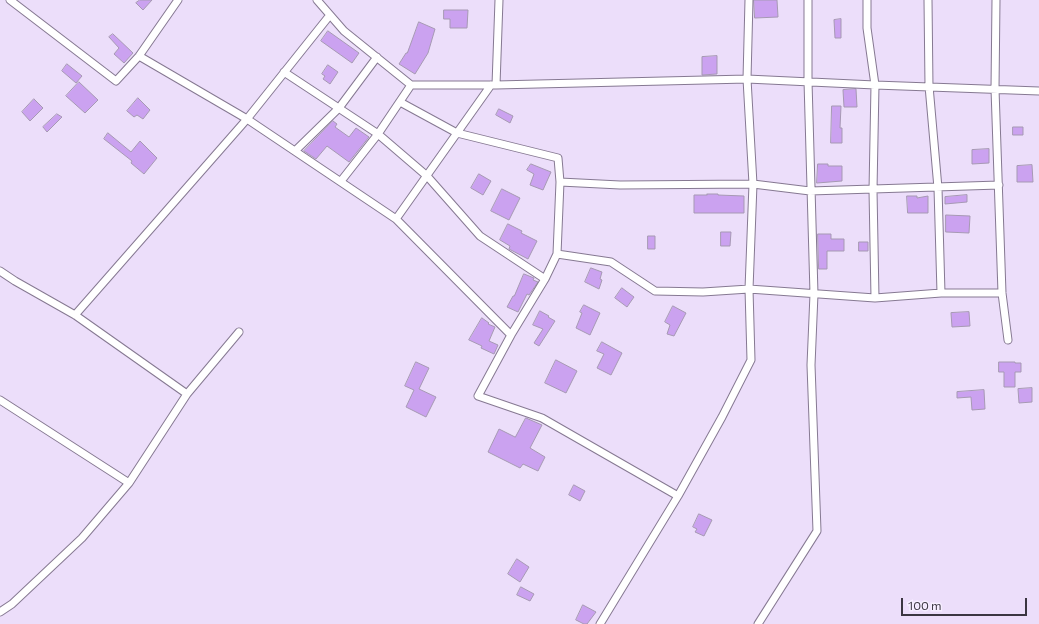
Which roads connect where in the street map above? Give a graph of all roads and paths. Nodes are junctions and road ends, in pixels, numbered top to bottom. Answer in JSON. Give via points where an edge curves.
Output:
{"nodes":[{"id":1,"x":10,"y":0,"type":"edge"},
{"id":2,"x":178,"y":0,"type":"edge"},
{"id":3,"x":317,"y":0,"type":"edge"},
{"id":4,"x":499,"y":0,"type":"edge"},
{"id":5,"x":749,"y":0,"type":"edge"},
{"id":6,"x":808,"y":0,"type":"edge"},
{"id":7,"x":867,"y":0,"type":"edge"},
{"id":8,"x":928,"y":0,"type":"edge"},
{"id":9,"x":996,"y":0,"type":"edge"},
{"id":10,"x":330,"y":15,"type":"junction"},
{"id":11,"x":139,"y":56,"type":"junction"},
{"id":12,"x":377,"y":57,"type":"junction"},
{"id":13,"x":284,"y":72,"type":"junction"},
{"id":14,"x":747,"y":79,"type":"junction"},
{"id":15,"x":808,"y":81,"type":"junction"},
{"id":16,"x":412,"y":85,"type":"junction"},
{"id":17,"x":494,"y":85,"type":"junction"},
{"id":18,"x":875,"y":85,"type":"junction"},
{"id":19,"x":929,"y":86,"type":"junction"},
{"id":20,"x":995,"y":89,"type":"junction"},
{"id":21,"x":1039,"y":91,"type":"edge"},
{"id":22,"x":400,"y":102,"type":"junction"},
{"id":23,"x":339,"y":108,"type":"junction"},
{"id":24,"x":247,"y":119,"type":"junction"},
{"id":25,"x":457,"y":133,"type":"junction"},
{"id":26,"x":378,"y":134,"type":"junction"},
{"id":27,"x":296,"y":150,"type":"junction"},
{"id":28,"x":426,"y":176,"type":"junction"},
{"id":29,"x":341,"y":181,"type":"junction"},
{"id":30,"x":560,"y":182,"type":"junction"},
{"id":31,"x":753,"y":184,"type":"junction"},
{"id":32,"x":999,"y":186,"type":"junction"},
{"id":33,"x":938,"y":188,"type":"junction"},
{"id":34,"x":873,"y":190,"type":"junction"},
{"id":35,"x":810,"y":191,"type":"junction"},
{"id":36,"x":396,"y":219,"type":"junction"},
{"id":37,"x":557,"y":254,"type":"junction"},
{"id":38,"x":0,"y":271,"type":"edge"},
{"id":39,"x":545,"y":279,"type":"junction"},
{"id":40,"x":749,"y":289,"type":"junction"},
{"id":41,"x":941,"y":293,"type":"junction"},
{"id":42,"x":1002,"y":293,"type":"junction"},
{"id":43,"x":814,"y":294,"type":"junction"},
{"id":44,"x":874,"y":298,"type":"junction"},
{"id":45,"x":75,"y":314,"type":"junction"},
{"id":46,"x":239,"y":332,"type":"dead end"},
{"id":47,"x":511,"y":335,"type":"junction"},
{"id":48,"x":1008,"y":340,"type":"dead end"},
{"id":49,"x":187,"y":394,"type":"junction"},
{"id":50,"x":0,"y":400,"type":"edge"},
{"id":51,"x":129,"y":483,"type":"junction"},
{"id":52,"x":678,"y":496,"type":"junction"},
{"id":53,"x":0,"y":612,"type":"edge"},
{"id":54,"x":600,"y":624,"type":"edge"},
{"id":55,"x":758,"y":624,"type":"edge"}],
"edges":[{"from":1,"to":11,"type":"street","via":[[116,81]]},
{"from":2,"to":11,"type":"street"},
{"from":3,"to":10,"type":"street"},
{"from":4,"to":17,"type":"street"},
{"from":5,"to":14,"type":"street"},
{"from":6,"to":15,"type":"street"},
{"from":7,"to":18,"type":"street","via":[[867,28]]},
{"from":8,"to":19,"type":"street"},
{"from":9,"to":20,"type":"street"},
{"from":10,"to":12,"type":"street","via":[[344,31]]},
{"from":10,"to":13,"type":"street"},
{"from":11,"to":24,"type":"street"},
{"from":12,"to":16,"type":"street"},
{"from":12,"to":23,"type":"street"},
{"from":13,"to":23,"type":"street"},
{"from":13,"to":24,"type":"street"},
{"from":14,"to":15,"type":"street"},
{"from":14,"to":17,"type":"street"},
{"from":14,"to":31,"type":"street"},
{"from":15,"to":18,"type":"street"},
{"from":15,"to":35,"type":"street"},
{"from":16,"to":17,"type":"street"},
{"from":16,"to":22,"type":"street"},
{"from":17,"to":25,"type":"street"},
{"from":18,"to":19,"type":"street"},
{"from":18,"to":34,"type":"street"},
{"from":19,"to":20,"type":"street"},
{"from":19,"to":33,"type":"street"},
{"from":20,"to":21,"type":"street"},
{"from":20,"to":32,"type":"street"},
{"from":22,"to":25,"type":"street"},
{"from":22,"to":26,"type":"street"},
{"from":23,"to":26,"type":"street"},
{"from":23,"to":27,"type":"street"},
{"from":24,"to":27,"type":"street"},
{"from":24,"to":45,"type":"street"},
{"from":25,"to":28,"type":"street"},
{"from":25,"to":30,"type":"street","via":[[558,158]]},
{"from":26,"to":28,"type":"street"},
{"from":26,"to":29,"type":"street"},
{"from":27,"to":29,"type":"street"},
{"from":28,"to":36,"type":"street"},
{"from":28,"to":39,"type":"street","via":[[480,236]]},
{"from":29,"to":36,"type":"street"},
{"from":30,"to":31,"type":"street","via":[[620,185]]},
{"from":30,"to":37,"type":"street"},
{"from":31,"to":35,"type":"street"},
{"from":31,"to":40,"type":"street"},
{"from":32,"to":33,"type":"street"},
{"from":32,"to":42,"type":"street"},
{"from":33,"to":34,"type":"street"},
{"from":33,"to":41,"type":"street"},
{"from":34,"to":35,"type":"street"},
{"from":34,"to":44,"type":"street"},
{"from":35,"to":43,"type":"street"},
{"from":36,"to":47,"type":"street"},
{"from":37,"to":39,"type":"street"},
{"from":37,"to":40,"type":"street","via":[[611,262],[656,291],[703,292]]},
{"from":38,"to":45,"type":"street","via":[[15,282]]},
{"from":39,"to":47,"type":"street"},
{"from":40,"to":43,"type":"street"},
{"from":40,"to":52,"type":"street","via":[[751,360]]},
{"from":41,"to":42,"type":"street"},
{"from":41,"to":44,"type":"street"},
{"from":42,"to":48,"type":"street"},
{"from":43,"to":44,"type":"street"},
{"from":43,"to":55,"type":"street","via":[[811,365],[817,531]]},
{"from":45,"to":49,"type":"street"},
{"from":46,"to":49,"type":"street"},
{"from":47,"to":52,"type":"street","via":[[478,396],[542,418]]},
{"from":49,"to":51,"type":"street"},
{"from":50,"to":51,"type":"street"},
{"from":51,"to":53,"type":"street","via":[[82,538],[12,604]]},
{"from":52,"to":54,"type":"street"}]}
